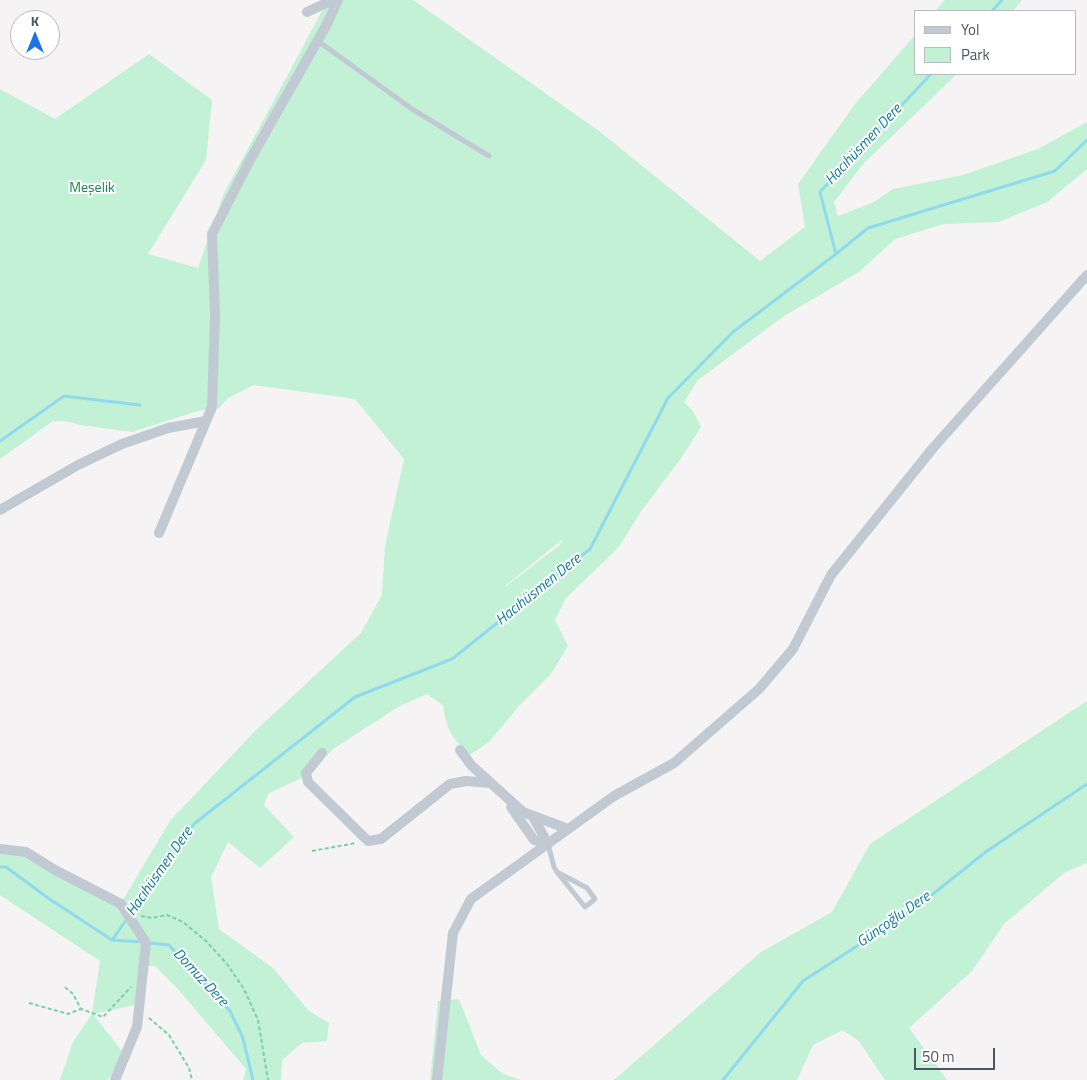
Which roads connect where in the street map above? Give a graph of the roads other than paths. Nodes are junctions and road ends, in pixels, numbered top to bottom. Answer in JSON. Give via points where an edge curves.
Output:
{"nodes":[{"id":1,"x":333,"y":0,"type":"edge"},
{"id":2,"x":338,"y":0,"type":"edge"},
{"id":3,"x":308,"y":12,"type":"dead end"},
{"id":4,"x":318,"y":40,"type":"junction"},
{"id":5,"x":489,"y":156,"type":"dead end"},
{"id":6,"x":1087,"y":275,"type":"edge"},
{"id":7,"x":206,"y":421,"type":"junction"},
{"id":8,"x":0,"y":510,"type":"edge"},
{"id":9,"x":159,"y":532,"type":"dead end"},
{"id":10,"x":460,"y":750,"type":"dead end"},
{"id":11,"x":322,"y":753,"type":"dead end"},
{"id":12,"x":490,"y":783,"type":"junction"},
{"id":13,"x":505,"y":798,"type":"junction"},
{"id":14,"x":532,"y":815,"type":"junction"},
{"id":15,"x":568,"y":829,"type":"junction"},
{"id":16,"x":548,"y":844,"type":"junction"},
{"id":17,"x":0,"y":849,"type":"edge"},
{"id":18,"x":557,"y":872,"type":"junction"},
{"id":19,"x":115,"y":1080,"type":"edge"},
{"id":20,"x":437,"y":1080,"type":"edge"}],
"edges":[{"from":1,"to":3,"type":"street"},
{"from":2,"to":4,"type":"street"},
{"from":4,"to":5,"type":"lane","via":[[412,109]]},
{"from":4,"to":7,"type":"street","via":[[212,234],[215,314],[212,407]]},
{"from":6,"to":15,"type":"street","via":[[932,448],[831,575],[792,649],[759,689],[674,764],[614,796]]},
{"from":7,"to":8,"type":"street","via":[[168,428],[122,444]]},
{"from":7,"to":9,"type":"street"},
{"from":10,"to":12,"type":"street"},
{"from":11,"to":12,"type":"street","via":[[306,773],[308,782],[368,841],[381,839],[450,784],[466,781]]},
{"from":12,"to":13,"type":"street"},
{"from":13,"to":14,"type":"street","via":[[522,812]]},
{"from":13,"to":16,"type":"street","via":[[534,840]]},
{"from":14,"to":15,"type":"street"},
{"from":14,"to":16,"type":"street"},
{"from":15,"to":16,"type":"street"},
{"from":16,"to":18,"type":"lane"},
{"from":16,"to":20,"type":"street","via":[[471,898],[453,933]]},
{"from":17,"to":19,"type":"street","via":[[26,852],[121,904],[146,943],[137,1027]]},
{"from":18,"to":18,"type":"lane","via":[[585,907],[595,898],[587,888]]}]}
